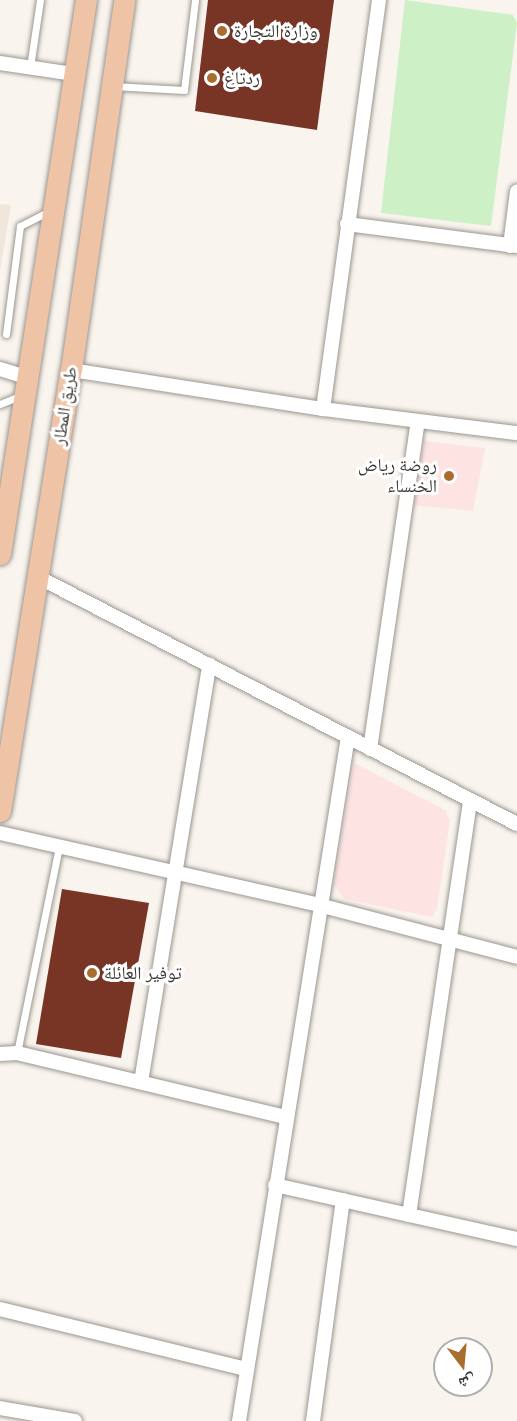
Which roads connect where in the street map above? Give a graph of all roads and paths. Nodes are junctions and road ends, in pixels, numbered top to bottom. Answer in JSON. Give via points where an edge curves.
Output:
{"nodes":[{"id":1,"x":40,"y":0,"type":"edge"},
{"id":2,"x":86,"y":0,"type":"edge"},
{"id":3,"x":124,"y":0,"type":"edge"},
{"id":4,"x":195,"y":0,"type":"edge"},
{"id":5,"x":379,"y":0,"type":"edge"},
{"id":6,"x":0,"y":63,"type":"edge"},
{"id":7,"x":30,"y":67,"type":"junction"},
{"id":8,"x":74,"y":74,"type":"junction"},
{"id":9,"x":111,"y":85,"type":"junction"},
{"id":10,"x":517,"y":191,"type":"edge"},
{"id":11,"x":53,"y":209,"type":"junction"},
{"id":12,"x":347,"y":224,"type":"junction"},
{"id":13,"x":514,"y":246,"type":"edge"},
{"id":14,"x":6,"y":334,"type":"dead end"},
{"id":15,"x":0,"y":369,"type":"edge"},
{"id":16,"x":71,"y":370,"type":"junction"},
{"id":17,"x":26,"y":386,"type":"junction"},
{"id":18,"x":0,"y":404,"type":"edge"},
{"id":19,"x":323,"y":409,"type":"junction"},
{"id":20,"x":418,"y":421,"type":"junction"},
{"id":21,"x":517,"y":433,"type":"edge"},
{"id":22,"x":4,"y":502,"type":"edge"},
{"id":23,"x":0,"y":554,"type":"edge"},
{"id":24,"x":36,"y":576,"type":"junction"},
{"id":25,"x":210,"y":665,"type":"junction"},
{"id":26,"x":348,"y":737,"type":"junction"},
{"id":27,"x":370,"y":749,"type":"junction"},
{"id":28,"x":471,"y":800,"type":"junction"},
{"id":29,"x":0,"y":811,"type":"edge"},
{"id":30,"x":517,"y":824,"type":"edge"},
{"id":31,"x":0,"y":833,"type":"edge"},
{"id":32,"x":58,"y":846,"type":"junction"},
{"id":33,"x":177,"y":874,"type":"junction"},
{"id":34,"x":319,"y":905,"type":"junction"},
{"id":35,"x":452,"y":940,"type":"junction"},
{"id":36,"x":517,"y":957,"type":"edge"},
{"id":37,"x":17,"y":1053,"type":"junction"},
{"id":38,"x":0,"y":1054,"type":"edge"},
{"id":39,"x":141,"y":1082,"type":"junction"},
{"id":40,"x":286,"y":1117,"type":"junction"},
{"id":41,"x":275,"y":1185,"type":"junction"},
{"id":42,"x":343,"y":1200,"type":"junction"},
{"id":43,"x":409,"y":1215,"type":"junction"},
{"id":44,"x":517,"y":1239,"type":"edge"},
{"id":45,"x":0,"y":1310,"type":"edge"},
{"id":46,"x":246,"y":1369,"type":"junction"},
{"id":47,"x":5,"y":1413,"type":"edge"},
{"id":48,"x":75,"y":1421,"type":"edge"},
{"id":49,"x":239,"y":1421,"type":"edge"},
{"id":50,"x":313,"y":1421,"type":"edge"}],
"edges":[{"from":1,"to":7,"type":"lane"},
{"from":2,"to":8,"type":"main road"},
{"from":3,"to":9,"type":"main road","name":"طريق المطار"},
{"from":4,"to":9,"type":"lane","via":[[184,90]]},
{"from":5,"to":12,"type":"street"},
{"from":6,"to":7,"type":"street"},
{"from":7,"to":8,"type":"street"},
{"from":8,"to":11,"type":"main road"},
{"from":9,"to":16,"type":"main road","name":"طريق المطار"},
{"from":10,"to":13,"type":"street"},
{"from":11,"to":14,"type":"lane","via":[[20,226]]},
{"from":11,"to":17,"type":"main road"},
{"from":12,"to":13,"type":"street"},
{"from":12,"to":19,"type":"street"},
{"from":15,"to":17,"type":"street"},
{"from":16,"to":19,"type":"street"},
{"from":16,"to":24,"type":"main road","name":"طريق المطار"},
{"from":17,"to":18,"type":"lane"},
{"from":17,"to":22,"type":"main road"},
{"from":19,"to":20,"type":"street"},
{"from":20,"to":21,"type":"street"},
{"from":20,"to":27,"type":"street"},
{"from":22,"to":23,"type":"main road"},
{"from":24,"to":25,"type":"street"},
{"from":24,"to":29,"type":"main road","name":"طريق المطار"},
{"from":25,"to":26,"type":"street"},
{"from":25,"to":33,"type":"street"},
{"from":26,"to":27,"type":"street"},
{"from":26,"to":34,"type":"street"},
{"from":27,"to":28,"type":"street"},
{"from":28,"to":30,"type":"street"},
{"from":28,"to":35,"type":"street"},
{"from":31,"to":32,"type":"street"},
{"from":32,"to":33,"type":"street"},
{"from":32,"to":37,"type":"lane"},
{"from":33,"to":34,"type":"street"},
{"from":33,"to":39,"type":"street"},
{"from":34,"to":35,"type":"street"},
{"from":34,"to":40,"type":"street"},
{"from":35,"to":36,"type":"street"},
{"from":35,"to":43,"type":"street"},
{"from":37,"to":38,"type":"street"},
{"from":37,"to":39,"type":"street"},
{"from":39,"to":40,"type":"street"},
{"from":40,"to":41,"type":"street"},
{"from":41,"to":42,"type":"street"},
{"from":41,"to":46,"type":"street"},
{"from":42,"to":43,"type":"street"},
{"from":42,"to":50,"type":"street"},
{"from":43,"to":44,"type":"street"},
{"from":45,"to":46,"type":"street"},
{"from":46,"to":49,"type":"street"},
{"from":47,"to":48,"type":"street"}]}
